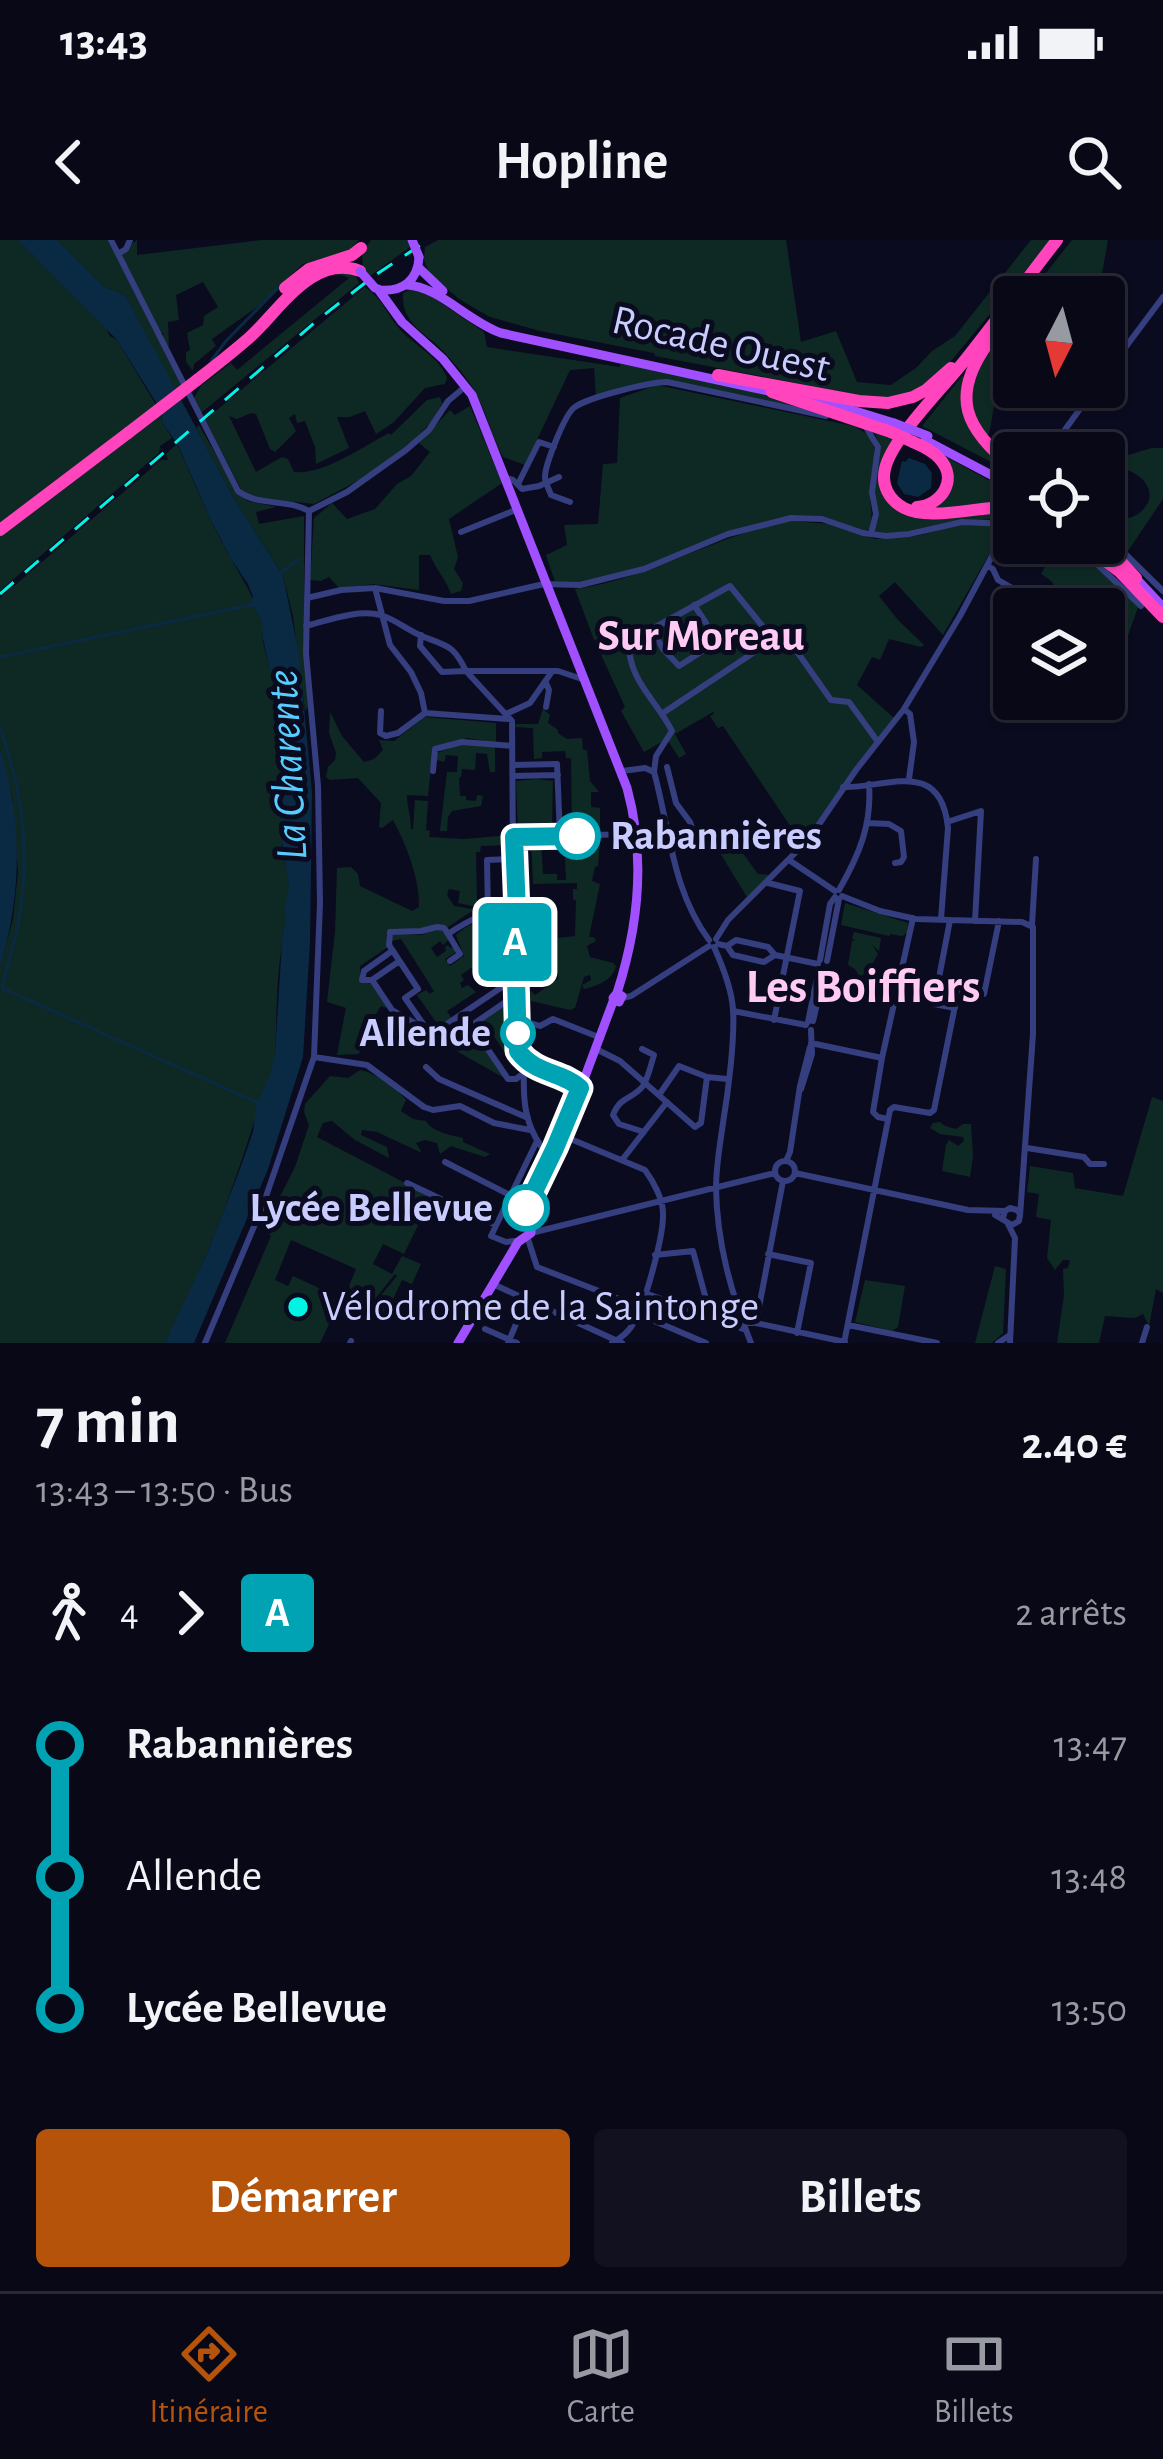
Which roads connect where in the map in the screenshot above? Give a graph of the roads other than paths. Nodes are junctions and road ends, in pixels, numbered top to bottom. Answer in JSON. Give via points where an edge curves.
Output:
{"nodes":[{"id":1,"x":130,"y":240,"type":"edge"},
{"id":2,"x":412,"y":240,"type":"edge"},
{"id":3,"x":1062,"y":240,"type":"edge"},
{"id":4,"x":363,"y":244,"type":"edge"},
{"id":5,"x":114,"y":247,"type":"edge"},
{"id":6,"x":419,"y":263,"type":"junction"},
{"id":7,"x":360,"y":271,"type":"junction"},
{"id":8,"x":1034,"y":276,"type":"edge"},
{"id":9,"x":1037,"y":276,"type":"edge"},
{"id":10,"x":404,"y":286,"type":"junction"},
{"id":11,"x":376,"y":288,"type":"junction"},
{"id":12,"x":1163,"y":297,"type":"edge"},
{"id":13,"x":993,"y":324,"type":"edge"},
{"id":14,"x":993,"y":328,"type":"edge"},
{"id":15,"x":993,"y":329,"type":"edge"},
{"id":16,"x":416,"y":335,"type":"junction"},
{"id":17,"x":993,"y":335,"type":"edge"},
{"id":18,"x":1125,"y":348,"type":"edge"},
{"id":19,"x":217,"y":365,"type":"junction"},
{"id":20,"x":718,"y":375,"type":"junction"},
{"id":21,"x":462,"y":386,"type":"junction"},
{"id":22,"x":772,"y":392,"type":"joint"},
{"id":23,"x":893,"y":428,"type":"junction"},
{"id":24,"x":926,"y":442,"type":"junction"},
{"id":25,"x":554,"y":447,"type":"junction"},
{"id":26,"x":993,"y":449,"type":"edge"},
{"id":27,"x":993,"y":474,"type":"edge"},
{"id":28,"x":560,"y":477,"type":"dead end"},
{"id":29,"x":506,"y":478,"type":"junction"},
{"id":30,"x":546,"y":483,"type":"junction"},
{"id":31,"x":518,"y":484,"type":"junction"},
{"id":32,"x":570,"y":502,"type":"dead end"},
{"id":33,"x":518,"y":508,"type":"junction"},
{"id":34,"x":309,"y":512,"type":"junction"},
{"id":35,"x":993,"y":515,"type":"edge"},
{"id":36,"x":993,"y":518,"type":"edge"},
{"id":37,"x":0,"y":530,"type":"edge"},
{"id":38,"x":461,"y":532,"type":"dead end"},
{"id":39,"x":871,"y":535,"type":"junction"},
{"id":40,"x":1125,"y":554,"type":"edge"},
{"id":41,"x":993,"y":555,"type":"edge"},
{"id":42,"x":1097,"y":564,"type":"edge"},
{"id":43,"x":1110,"y":564,"type":"edge"},
{"id":44,"x":1119,"y":564,"type":"edge"},
{"id":45,"x":988,"y":566,"type":"junction"},
{"id":46,"x":1136,"y":578,"type":"joint"},
{"id":47,"x":548,"y":585,"type":"junction"},
{"id":48,"x":375,"y":588,"type":"junction"},
{"id":49,"x":1013,"y":588,"type":"edge"},
{"id":50,"x":1163,"y":591,"type":"edge"},
{"id":51,"x":307,"y":598,"type":"junction"},
{"id":52,"x":694,"y":605,"type":"junction"},
{"id":53,"x":1141,"y":606,"type":"dead end"},
{"id":54,"x":1163,"y":613,"type":"edge"},
{"id":55,"x":381,"y":615,"type":"junction"},
{"id":56,"x":306,"y":626,"type":"junction"},
{"id":57,"x":652,"y":629,"type":"junction"},
{"id":58,"x":421,"y":635,"type":"junction"},
{"id":59,"x":773,"y":639,"type":"junction"},
{"id":60,"x":466,"y":670,"type":"junction"},
{"id":61,"x":553,"y":671,"type":"junction"},
{"id":62,"x":585,"y":678,"type":"junction"},
{"id":63,"x":545,"y":682,"type":"junction"},
{"id":64,"x":546,"y":707,"type":"dead end"},
{"id":65,"x":904,"y":709,"type":"junction"},
{"id":66,"x":381,"y":711,"type":"dead end"},
{"id":67,"x":425,"y":713,"type":"junction"},
{"id":68,"x":663,"y":713,"type":"junction"},
{"id":69,"x":508,"y":716,"type":"junction"},
{"id":70,"x":878,"y":742,"type":"junction"},
{"id":71,"x":512,"y":746,"type":"junction"},
{"id":72,"x":513,"y":765,"type":"junction"},
{"id":73,"x":433,"y":771,"type":"dead end"},
{"id":74,"x":622,"y":771,"type":"junction"},
{"id":75,"x":558,"y":775,"type":"junction"},
{"id":76,"x":655,"y":775,"type":"junction"},
{"id":77,"x":512,"y":776,"type":"junction"},
{"id":78,"x":909,"y":780,"type":"junction"},
{"id":79,"x":869,"y":784,"type":"junction"},
{"id":80,"x":843,"y":788,"type":"junction"},
{"id":81,"x":947,"y":822,"type":"junction"},
{"id":82,"x":868,"y":823,"type":"junction"},
{"id":83,"x":638,"y":834,"type":"junction"},
{"id":84,"x":560,"y":836,"type":"junction"},
{"id":85,"x":514,"y":837,"type":"junction"},
{"id":86,"x":671,"y":849,"type":"junction"},
{"id":87,"x":513,"y":859,"type":"junction"},
{"id":88,"x":1036,"y":859,"type":"dead end"},
{"id":89,"x":788,"y":860,"type":"junction"},
{"id":90,"x":895,"y":863,"type":"dead end"},
{"id":91,"x":767,"y":882,"type":"junction"},
{"id":92,"x":515,"y":894,"type":"junction"},
{"id":93,"x":838,"y":895,"type":"junction"},
{"id":94,"x":488,"y":913,"type":"junction"},
{"id":95,"x":512,"y":913,"type":"junction"},
{"id":96,"x":913,"y":918,"type":"junction"},
{"id":97,"x":946,"y":920,"type":"junction"},
{"id":98,"x":975,"y":921,"type":"junction"},
{"id":99,"x":999,"y":921,"type":"junction"},
{"id":100,"x":1032,"y":925,"type":"junction"},
{"id":101,"x":448,"y":934,"type":"junction"},
{"id":102,"x":515,"y":940,"type":"junction"},
{"id":103,"x":716,"y":944,"type":"junction"},
{"id":104,"x":392,"y":951,"type":"junction"},
{"id":105,"x":775,"y":955,"type":"junction"},
{"id":106,"x":786,"y":957,"type":"junction"},
{"id":107,"x":399,"y":961,"type":"junction"},
{"id":108,"x":450,"y":961,"type":"dead end"},
{"id":109,"x":822,"y":965,"type":"junction"},
{"id":110,"x":517,"y":977,"type":"junction"},
{"id":111,"x":372,"y":980,"type":"junction"},
{"id":112,"x":937,"y":987,"type":"junction"},
{"id":113,"x":958,"y":991,"type":"junction"},
{"id":114,"x":517,"y":994,"type":"junction"},
{"id":115,"x":618,"y":998,"type":"junction"},
{"id":116,"x":955,"y":1008,"type":"junction"},
{"id":117,"x":733,"y":1011,"type":"junction"},
{"id":118,"x":464,"y":1014,"type":"junction"},
{"id":119,"x":517,"y":1019,"type":"junction"},
{"id":120,"x":774,"y":1020,"type":"junction"},
{"id":121,"x":809,"y":1024,"type":"junction"},
{"id":122,"x":472,"y":1025,"type":"junction"},
{"id":123,"x":428,"y":1031,"type":"junction"},
{"id":124,"x":601,"y":1038,"type":"junction"},
{"id":125,"x":811,"y":1045,"type":"junction"},
{"id":126,"x":642,"y":1049,"type":"dead end"},
{"id":127,"x":600,"y":1051,"type":"junction"},
{"id":128,"x":314,"y":1057,"type":"junction"},
{"id":129,"x":882,"y":1058,"type":"junction"},
{"id":130,"x":426,"y":1066,"type":"dead end"},
{"id":131,"x":526,"y":1069,"type":"junction"},
{"id":132,"x":707,"y":1077,"type":"junction"},
{"id":133,"x":728,"y":1079,"type":"junction"},
{"id":134,"x":644,"y":1083,"type":"junction"},
{"id":135,"x":583,"y":1086,"type":"junction"},
{"id":136,"x":658,"y":1095,"type":"junction"},
{"id":137,"x":667,"y":1102,"type":"junction"},
{"id":138,"x":528,"y":1118,"type":"junction"},
{"id":139,"x":888,"y":1119,"type":"junction"},
{"id":140,"x":530,"y":1130,"type":"junction"},
{"id":141,"x":644,"y":1132,"type":"junction"},
{"id":142,"x":563,"y":1135,"type":"junction"},
{"id":143,"x":1027,"y":1148,"type":"junction"},
{"id":144,"x":622,"y":1160,"type":"junction"},
{"id":145,"x":786,"y":1161,"type":"junction"},
{"id":146,"x":445,"y":1162,"type":"dead end"},
{"id":147,"x":1104,"y":1164,"type":"dead end"},
{"id":148,"x":775,"y":1173,"type":"junction"},
{"id":149,"x":795,"y":1173,"type":"junction"},
{"id":150,"x":783,"y":1181,"type":"junction"},
{"id":151,"x":407,"y":1183,"type":"dead end"},
{"id":152,"x":716,"y":1187,"type":"junction"},
{"id":153,"x":874,"y":1189,"type":"junction"},
{"id":154,"x":510,"y":1195,"type":"junction"},
{"id":155,"x":662,"y":1201,"type":"junction"},
{"id":156,"x":1011,"y":1217,"type":"junction"},
{"id":157,"x":496,"y":1226,"type":"junction"},
{"id":158,"x":521,"y":1234,"type":"junction"},
{"id":159,"x":768,"y":1254,"type":"junction"},
{"id":160,"x":655,"y":1255,"type":"junction"},
{"id":161,"x":494,"y":1284,"type":"junction"},
{"id":162,"x":645,"y":1294,"type":"junction"},
{"id":163,"x":527,"y":1298,"type":"junction"},
{"id":164,"x":639,"y":1311,"type":"junction"},
{"id":165,"x":702,"y":1314,"type":"junction"},
{"id":166,"x":756,"y":1323,"type":"junction"},
{"id":167,"x":848,"y":1325,"type":"junction"},
{"id":168,"x":745,"y":1327,"type":"junction"},
{"id":169,"x":1147,"y":1327,"type":"dead end"},
{"id":170,"x":485,"y":1329,"type":"dead end"},
{"id":171,"x":794,"y":1332,"type":"junction"},
{"id":172,"x":1010,"y":1339,"type":"edge"},
{"id":173,"x":900,"y":1340,"type":"edge"},
{"id":174,"x":511,"y":1342,"type":"edge"},
{"id":175,"x":617,"y":1342,"type":"edge"},
{"id":176,"x":206,"y":1343,"type":"edge"},
{"id":177,"x":456,"y":1343,"type":"edge"},
{"id":178,"x":706,"y":1343,"type":"edge"},
{"id":179,"x":752,"y":1343,"type":"edge"},
{"id":180,"x":790,"y":1343,"type":"edge"},
{"id":181,"x":844,"y":1343,"type":"edge"},
{"id":182,"x":937,"y":1343,"type":"edge"},
{"id":183,"x":998,"y":1343,"type":"edge"},
{"id":184,"x":1142,"y":1343,"type":"edge"}],
"edges":[{"from":1,"to":5,"type":"street","via":[[126,249]]},
{"from":2,"to":6,"type":"main road","bridge":true},
{"from":3,"to":8,"type":"highway"},
{"from":3,"to":9,"type":"highway"},
{"from":4,"to":7,"type":"main road"},
{"from":4,"to":19,"type":"highway","via":[[298,276]]},
{"from":5,"to":34,"type":"street","via":[[238,491]]},
{"from":6,"to":10,"type":"main road"},
{"from":6,"to":20,"type":"main road","name":"Rocade Ouest","via":[[455,302],[495,325]]},
{"from":7,"to":11,"type":"main road","bridge":true},
{"from":7,"to":19,"type":"highway","via":[[336,269],[308,280]]},
{"from":10,"to":11,"type":"main road"},
{"from":10,"to":16,"type":"main road","via":[[398,307]]},
{"from":10,"to":22,"type":"main road","name":"Rocade Ouest","via":[[431,290],[490,329]]},
{"from":11,"to":16,"type":"main road"},
{"from":12,"to":18,"type":"street"},
{"from":13,"to":20,"type":"highway","via":[[926,390],[901,400],[860,401]]},
{"from":14,"to":35,"type":"highway","via":[[900,440],[884,482],[902,507],[919,513]]},
{"from":15,"to":24,"type":"highway","via":[[895,455],[888,475],[907,505],[930,505],[944,492],[945,466]]},
{"from":16,"to":21,"type":"main road"},
{"from":17,"to":26,"type":"highway","via":[[966,397],[971,422]]},
{"from":19,"to":37,"type":"highway","bridge":true},
{"from":20,"to":23,"type":"main road","name":"Rocade Ouest","via":[[844,406]]},
{"from":21,"to":29,"type":"main road"},
{"from":21,"to":34,"type":"street","via":[[406,450]]},
{"from":22,"to":23,"type":"highway"},
{"from":23,"to":24,"type":"highway","bridge":true},
{"from":24,"to":27,"type":"main road"},
{"from":25,"to":30,"type":"street"},
{"from":25,"to":31,"type":"street","via":[[539,442]]},
{"from":25,"to":39,"type":"street","via":[[574,406],[656,382],[820,414],[867,429],[878,447]]},
{"from":28,"to":30,"type":"street"},
{"from":29,"to":31,"type":"street"},
{"from":29,"to":33,"type":"main road"},
{"from":30,"to":31,"type":"street"},
{"from":30,"to":32,"type":"street","via":[[556,499]]},
{"from":33,"to":38,"type":"street"},
{"from":33,"to":47,"type":"main road"},
{"from":34,"to":51,"type":"street"},
{"from":36,"to":39,"type":"street"},
{"from":39,"to":47,"type":"street","via":[[822,519],[783,519],[631,573]]},
{"from":40,"to":50,"type":"street"},
{"from":41,"to":45,"type":"street"},
{"from":42,"to":53,"type":"street"},
{"from":43,"to":54,"type":"highway"},
{"from":44,"to":46,"type":"highway"},
{"from":45,"to":49,"type":"street"},
{"from":45,"to":65,"type":"street"},
{"from":46,"to":54,"type":"main road"},
{"from":47,"to":48,"type":"street","via":[[469,601]]},
{"from":47,"to":62,"type":"main road"},
{"from":48,"to":51,"type":"street"},
{"from":48,"to":55,"type":"street"},
{"from":51,"to":56,"type":"street"},
{"from":52,"to":57,"type":"street"},
{"from":52,"to":57,"type":"street","via":[[715,644],[680,666]]},
{"from":52,"to":59,"type":"street","via":[[730,586]]},
{"from":55,"to":56,"type":"street"},
{"from":55,"to":58,"type":"street"},
{"from":55,"to":67,"type":"street"},
{"from":56,"to":128,"type":"street","via":[[318,786]]},
{"from":57,"to":68,"type":"street","via":[[628,653],[637,681]]},
{"from":58,"to":60,"type":"street","via":[[457,653]]},
{"from":58,"to":60,"type":"street","via":[[420,646],[442,672]]},
{"from":59,"to":68,"type":"street"},
{"from":59,"to":70,"type":"street","via":[[786,636],[831,700],[849,703]]},
{"from":60,"to":61,"type":"street"},
{"from":60,"to":69,"type":"street"},
{"from":61,"to":62,"type":"street"},
{"from":61,"to":63,"type":"street"},
{"from":62,"to":74,"type":"main road"},
{"from":63,"to":64,"type":"street"},
{"from":63,"to":69,"type":"street"},
{"from":65,"to":70,"type":"street"},
{"from":65,"to":78,"type":"street","via":[[914,731]]},
{"from":66,"to":67,"type":"street","via":[[386,736]]},
{"from":67,"to":69,"type":"street"},
{"from":68,"to":76,"type":"street","via":[[672,731]]},
{"from":69,"to":71,"type":"street"},
{"from":70,"to":80,"type":"street"},
{"from":71,"to":72,"type":"street"},
{"from":71,"to":73,"type":"street","via":[[435,749]]},
{"from":72,"to":75,"type":"street","via":[[557,764]]},
{"from":72,"to":77,"type":"street"},
{"from":74,"to":76,"type":"street"},
{"from":74,"to":83,"type":"main road"},
{"from":75,"to":77,"type":"street"},
{"from":75,"to":84,"type":"street"},
{"from":76,"to":86,"type":"street"},
{"from":76,"to":86,"type":"street","via":[[668,771],[696,838]]},
{"from":77,"to":85,"type":"street"},
{"from":78,"to":79,"type":"street"},
{"from":78,"to":81,"type":"street","via":[[934,793]]},
{"from":79,"to":80,"type":"street"},
{"from":79,"to":82,"type":"street"},
{"from":80,"to":89,"type":"street"},
{"from":81,"to":97,"type":"street"},
{"from":81,"to":98,"type":"street","via":[[982,811]]},
{"from":82,"to":90,"type":"street","via":[[902,834],[904,857]]},
{"from":82,"to":93,"type":"street"},
{"from":83,"to":84,"type":"street"},
{"from":83,"to":115,"type":"main road","via":[[637,905]]},
{"from":84,"to":85,"type":"street"},
{"from":85,"to":87,"type":"street"},
{"from":86,"to":103,"type":"street","via":[[684,897]]},
{"from":87,"to":92,"type":"street"},
{"from":87,"to":94,"type":"street","via":[[488,860]]},
{"from":88,"to":100,"type":"street"},
{"from":89,"to":91,"type":"street"},
{"from":89,"to":93,"type":"street"},
{"from":91,"to":103,"type":"street"},
{"from":91,"to":106,"type":"street","via":[[800,891]]},
{"from":92,"to":95,"type":"street"},
{"from":92,"to":102,"type":"street"},
{"from":93,"to":96,"type":"street"},
{"from":93,"to":109,"type":"street"},
{"from":94,"to":95,"type":"street"},
{"from":94,"to":101,"type":"street"},
{"from":95,"to":102,"type":"street"},
{"from":96,"to":97,"type":"street"},
{"from":96,"to":129,"type":"street"},
{"from":97,"to":98,"type":"street"},
{"from":97,"to":112,"type":"street"},
{"from":98,"to":99,"type":"street"},
{"from":99,"to":100,"type":"street"},
{"from":99,"to":113,"type":"street","via":[[985,993]]},
{"from":100,"to":143,"type":"street"},
{"from":101,"to":104,"type":"street","via":[[437,926],[390,932]]},
{"from":101,"to":108,"type":"street","via":[[460,954]]},
{"from":102,"to":110,"type":"street"},
{"from":103,"to":105,"type":"street","via":[[736,940]]},
{"from":103,"to":105,"type":"street","via":[[764,962]]},
{"from":103,"to":115,"type":"street"},
{"from":103,"to":117,"type":"street"},
{"from":104,"to":107,"type":"street"},
{"from":104,"to":111,"type":"street","via":[[364,970],[362,980]]},
{"from":105,"to":106,"type":"street"},
{"from":106,"to":109,"type":"street"},
{"from":106,"to":120,"type":"street"},
{"from":107,"to":111,"type":"street"},
{"from":107,"to":123,"type":"street","via":[[418,989],[405,998]]},
{"from":109,"to":121,"type":"street"},
{"from":110,"to":114,"type":"street"},
{"from":110,"to":118,"type":"street"},
{"from":111,"to":123,"type":"street","via":[[392,1010]]},
{"from":112,"to":113,"type":"street"},
{"from":112,"to":116,"type":"street","via":[[934,1004]]},
{"from":113,"to":116,"type":"street"},
{"from":114,"to":119,"type":"street"},
{"from":114,"to":122,"type":"street"},
{"from":115,"to":124,"type":"main road"},
{"from":115,"to":127,"type":"main road"},
{"from":116,"to":139,"type":"street","via":[[934,1110],[894,1107]]},
{"from":117,"to":120,"type":"street"},
{"from":117,"to":133,"type":"street"},
{"from":118,"to":122,"type":"street"},
{"from":118,"to":123,"type":"street"},
{"from":119,"to":124,"type":"street","via":[[540,1026],[553,1019]]},
{"from":119,"to":131,"type":"street"},
{"from":120,"to":121,"type":"street"},
{"from":121,"to":125,"type":"street"},
{"from":122,"to":131,"type":"street","via":[[508,1078]]},
{"from":124,"to":135,"type":"main road"},
{"from":125,"to":129,"type":"street"},
{"from":125,"to":145,"type":"street"},
{"from":126,"to":134,"type":"street","via":[[654,1055]]},
{"from":127,"to":134,"type":"street"},
{"from":127,"to":135,"type":"main road"},
{"from":128,"to":140,"type":"street","via":[[367,1065],[433,1111],[460,1106]]},
{"from":128,"to":176,"type":"street"},
{"from":129,"to":139,"type":"street","via":[[873,1112]]},
{"from":130,"to":138,"type":"street"},
{"from":131,"to":135,"type":"street"},
{"from":131,"to":138,"type":"street"},
{"from":132,"to":133,"type":"street"},
{"from":132,"to":136,"type":"street","via":[[679,1066]]},
{"from":132,"to":137,"type":"street","via":[[699,1126]]},
{"from":133,"to":152,"type":"street"},
{"from":134,"to":136,"type":"street"},
{"from":134,"to":141,"type":"street","via":[[613,1115]]},
{"from":135,"to":142,"type":"main road"},
{"from":136,"to":137,"type":"street"},
{"from":137,"to":141,"type":"street"},
{"from":138,"to":140,"type":"street"},
{"from":139,"to":153,"type":"street"},
{"from":140,"to":154,"type":"street","via":[[539,1144]]},
{"from":141,"to":144,"type":"street"},
{"from":142,"to":144,"type":"street"},
{"from":142,"to":158,"type":"main road"},
{"from":143,"to":147,"type":"street"},
{"from":143,"to":156,"type":"street","via":[[1022,1198]]},
{"from":144,"to":155,"type":"street","via":[[647,1172]]},
{"from":145,"to":148,"type":"street"},
{"from":145,"to":149,"type":"street"},
{"from":146,"to":154,"type":"street"},
{"from":148,"to":150,"type":"street"},
{"from":148,"to":152,"type":"street"},
{"from":149,"to":150,"type":"street"},
{"from":149,"to":153,"type":"street"},
{"from":150,"to":159,"type":"street"},
{"from":151,"to":157,"type":"street"},
{"from":152,"to":155,"type":"street"},
{"from":152,"to":168,"type":"street","via":[[727,1277]]},
{"from":153,"to":156,"type":"street"},
{"from":153,"to":167,"type":"street"},
{"from":154,"to":157,"type":"street"},
{"from":155,"to":158,"type":"street"},
{"from":155,"to":160,"type":"street"},
{"from":156,"to":172,"type":"street","via":[[1019,1241]]},
{"from":157,"to":158,"type":"street","via":[[491,1236]]},
{"from":158,"to":161,"type":"main road"},
{"from":158,"to":164,"type":"street","via":[[537,1267]]},
{"from":158,"to":177,"type":"main road"},
{"from":159,"to":166,"type":"street"},
{"from":159,"to":171,"type":"street","via":[[811,1263]]},
{"from":160,"to":162,"type":"street"},
{"from":160,"to":165,"type":"street","via":[[693,1251],[707,1304]]},
{"from":161,"to":163,"type":"street"},
{"from":161,"to":177,"type":"main road"},
{"from":162,"to":164,"type":"street"},
{"from":162,"to":165,"type":"street"},
{"from":163,"to":174,"type":"street"},
{"from":163,"to":175,"type":"street"},
{"from":164,"to":175,"type":"street"},
{"from":164,"to":178,"type":"street"},
{"from":165,"to":168,"type":"street"},
{"from":166,"to":168,"type":"street"},
{"from":166,"to":171,"type":"street"},
{"from":167,"to":173,"type":"street"},
{"from":167,"to":181,"type":"street"},
{"from":168,"to":179,"type":"street"},
{"from":169,"to":184,"type":"street"},
{"from":170,"to":174,"type":"street"},
{"from":171,"to":180,"type":"street"},
{"from":171,"to":181,"type":"street"},
{"from":172,"to":183,"type":"street"},
{"from":173,"to":182,"type":"street"}]}
